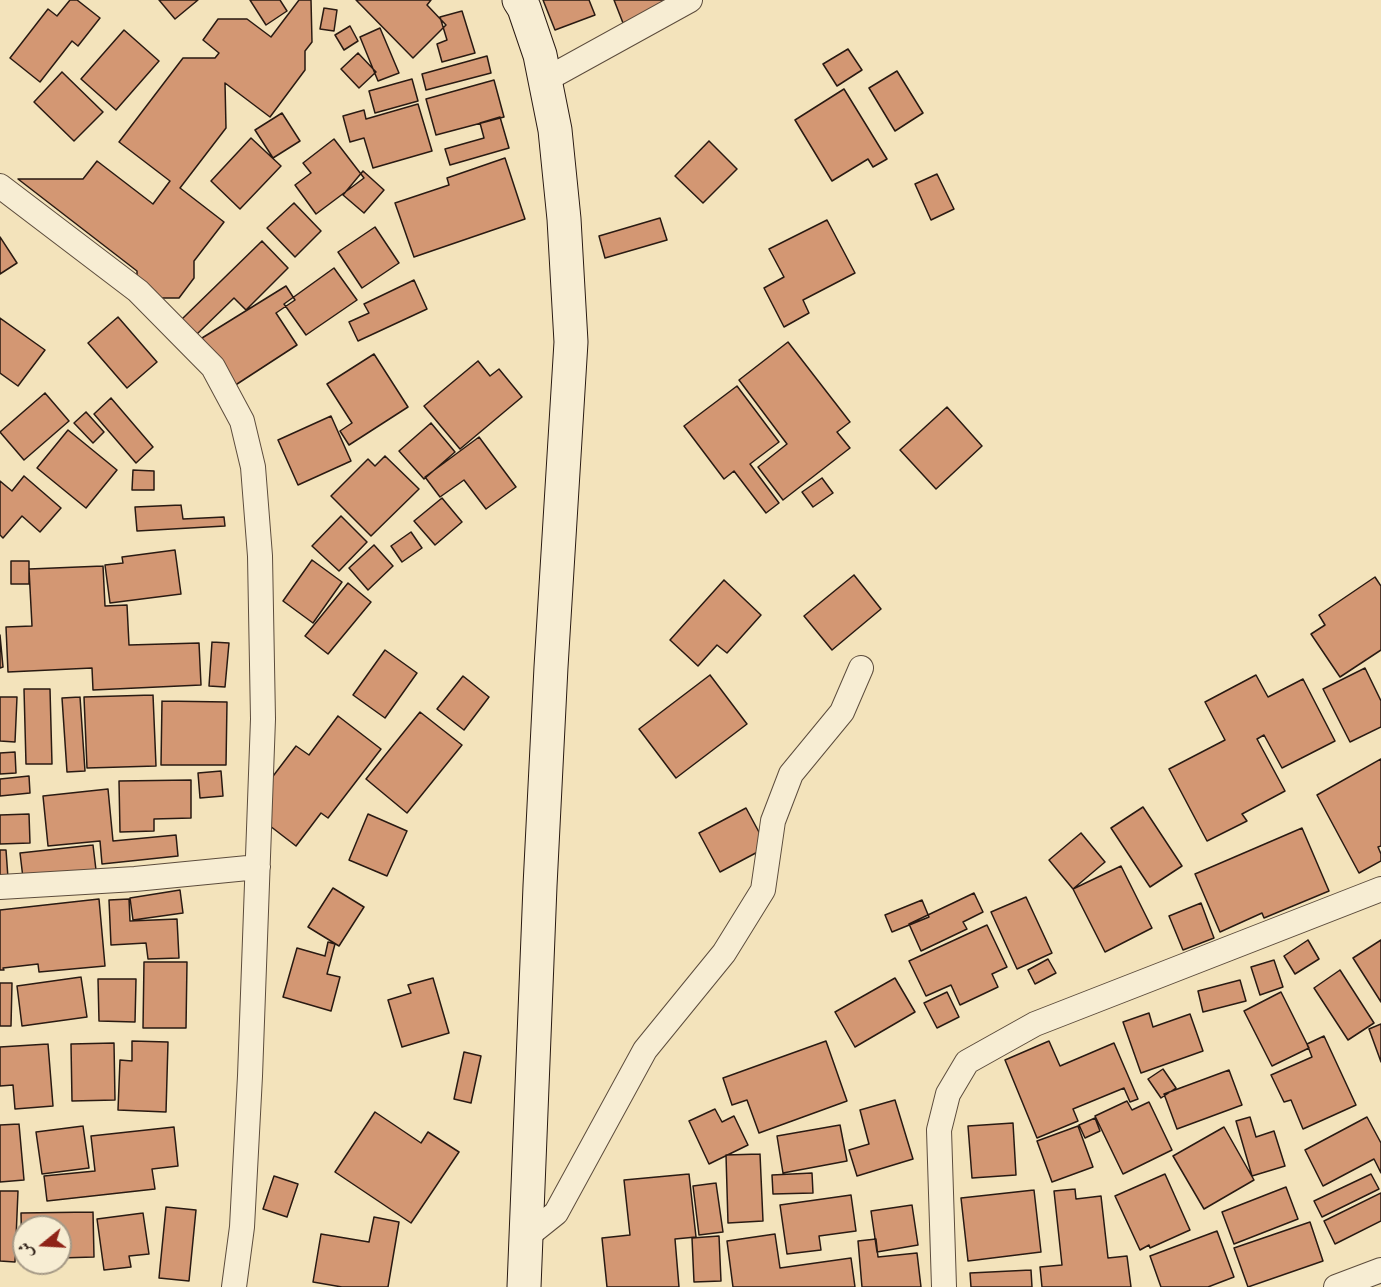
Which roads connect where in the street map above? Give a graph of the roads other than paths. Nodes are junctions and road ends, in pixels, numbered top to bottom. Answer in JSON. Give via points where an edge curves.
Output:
{"nodes":[{"id":1,"x":519,"y":0,"type":"edge"},
{"id":2,"x":690,"y":0,"type":"edge"},
{"id":3,"x":545,"y":80,"type":"junction"},
{"id":4,"x":0,"y":186,"type":"edge"},
{"id":5,"x":861,"y":668,"type":"dead end"},
{"id":6,"x":258,"y":867,"type":"junction"},
{"id":7,"x":0,"y":887,"type":"edge"},
{"id":8,"x":1381,"y":889,"type":"edge"},
{"id":9,"x":526,"y":1237,"type":"junction"},
{"id":10,"x":1381,"y":1270,"type":"edge"},
{"id":11,"x":234,"y":1287,"type":"edge"},
{"id":12,"x":524,"y":1287,"type":"edge"},
{"id":13,"x":944,"y":1287,"type":"edge"},
{"id":14,"x":1336,"y":1287,"type":"edge"}],
"edges":[{"from":1,"to":3,"type":"street"},
{"from":2,"to":3,"type":"street"},
{"from":3,"to":9,"type":"street","via":[[563,208],[571,342],[549,690]]},
{"from":4,"to":6,"type":"street","via":[[138,291],[213,367],[242,421],[253,467],[260,556],[263,719]]},
{"from":5,"to":9,"type":"street","via":[[843,712],[791,774],[774,821],[764,890],[724,953],[645,1050],[556,1213]]},
{"from":6,"to":7,"type":"street"},
{"from":6,"to":11,"type":"street","via":[[242,1227]]},
{"from":8,"to":13,"type":"street","via":[[1035,1024],[967,1062],[948,1094],[939,1130]]},
{"from":9,"to":12,"type":"street"},
{"from":10,"to":14,"type":"street"}]}
